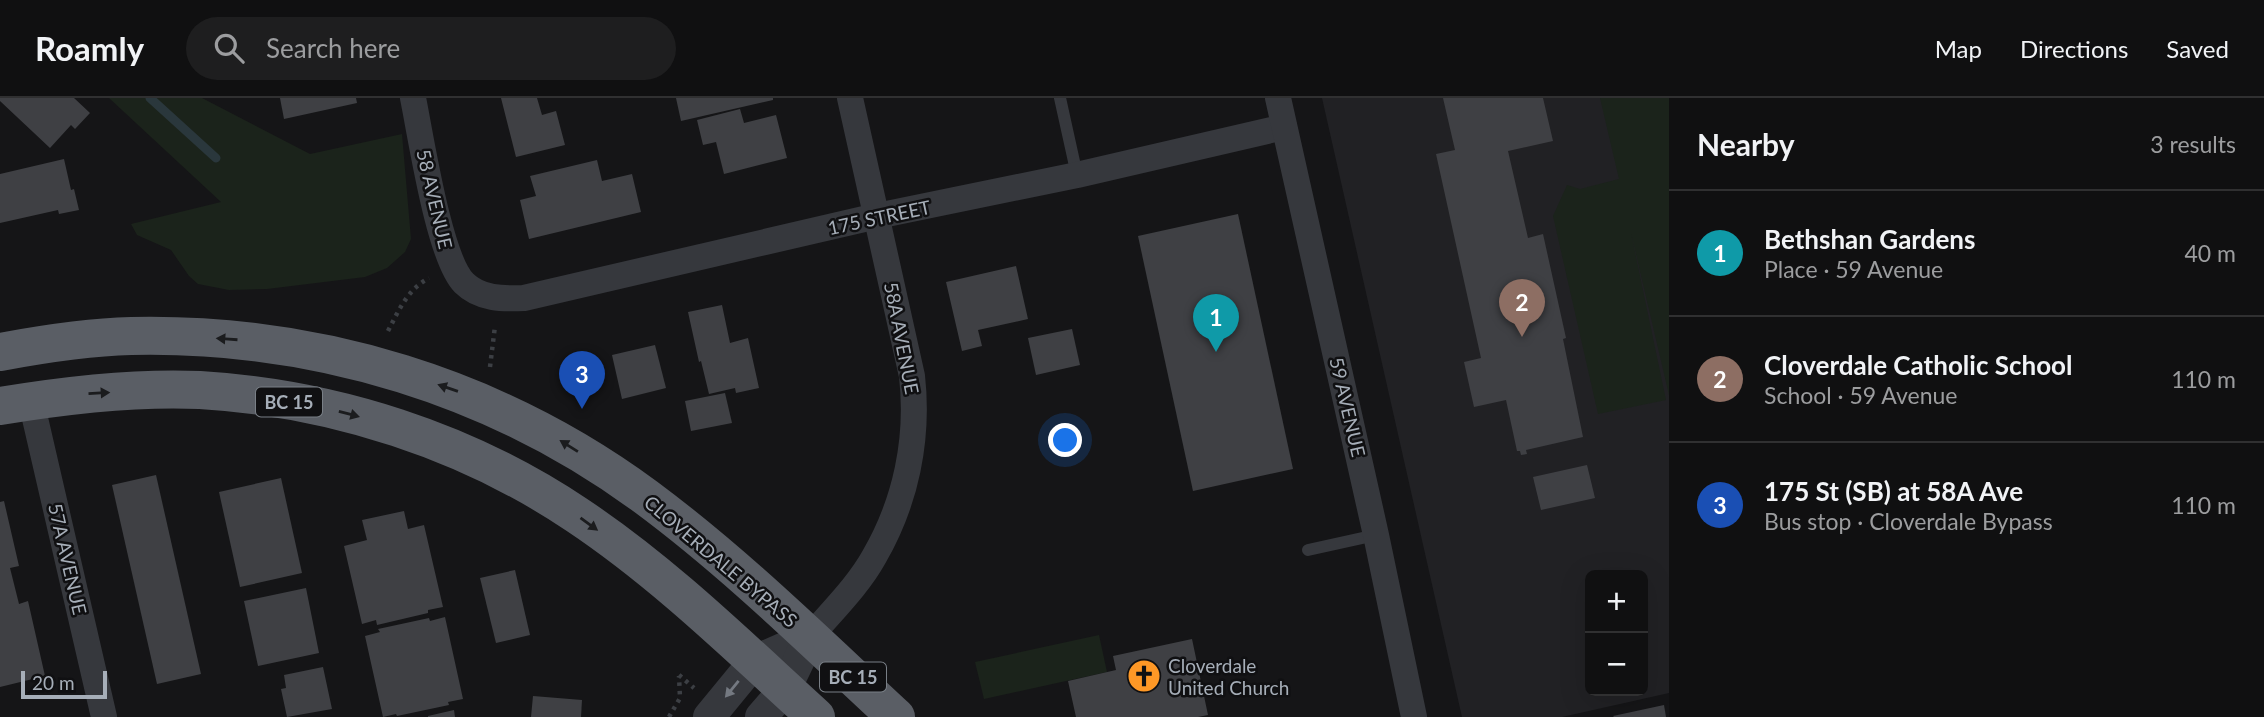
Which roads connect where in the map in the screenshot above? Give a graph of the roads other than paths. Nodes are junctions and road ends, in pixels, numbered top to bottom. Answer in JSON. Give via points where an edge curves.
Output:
{"nodes":[{"id":1,"x":413,"y":98,"type":"edge"},
{"id":2,"x":850,"y":98,"type":"edge"},
{"id":3,"x":1060,"y":98,"type":"edge"},
{"id":4,"x":1278,"y":98,"type":"edge"},
{"id":5,"x":1284,"y":127,"type":"junction"},
{"id":6,"x":1077,"y":175,"type":"junction"},
{"id":7,"x":877,"y":216,"type":"junction"},
{"id":8,"x":475,"y":291,"type":"joint"},
{"id":9,"x":0,"y":352,"type":"edge"},
{"id":10,"x":16,"y":403,"type":"edge"},
{"id":11,"x":1376,"y":535,"type":"junction"},
{"id":12,"x":1308,"y":550,"type":"dead end"},
{"id":13,"x":810,"y":637,"type":"junction"},
{"id":14,"x":755,"y":661,"type":"junction"},
{"id":15,"x":773,"y":703,"type":"edge"},
{"id":16,"x":104,"y":717,"type":"edge"},
{"id":17,"x":709,"y":717,"type":"edge"},
{"id":18,"x":816,"y":717,"type":"edge"},
{"id":19,"x":896,"y":717,"type":"edge"},
{"id":20,"x":1415,"y":717,"type":"edge"}],
"edges":[{"from":1,"to":8,"type":"street","name":"58 AVENUE","via":[[443,240],[452,266]]},
{"from":2,"to":7,"type":"street","name":"58A AVENUE"},
{"from":3,"to":6,"type":"lane"},
{"from":4,"to":5,"type":"street","name":"59 AVENUE"},
{"from":5,"to":6,"type":"street","name":"175 STREET"},
{"from":5,"to":11,"type":"street","name":"59 AVENUE"},
{"from":6,"to":7,"type":"street","name":"175 STREET"},
{"from":7,"to":8,"type":"street","name":"175 STREET","via":[[524,298],[498,299]]},
{"from":7,"to":13,"type":"street","name":"58A AVENUE","via":[[912,376],[915,428],[905,487],[880,547]]},
{"from":13,"to":9,"type":"highway","name":"CLOVERDALE BYPASS","number":"BC 15","one_way":true,"via":[[704,542],[611,473],[511,415],[421,379],[343,357],[241,340],[129,336]]},
{"from":10,"to":14,"type":"highway","number":"BC 15","one_way":true,"via":[[114,392],[200,390],[342,411],[445,444],[577,515],[646,566]]},
{"from":10,"to":16,"type":"street","name":"57A AVENUE"},
{"from":11,"to":12,"type":"lane"},
{"from":11,"to":20,"type":"street","name":"59 AVENUE"},
{"from":13,"to":14,"type":"street"},
{"from":13,"to":15,"type":"street"},
{"from":13,"to":19,"type":"highway","name":"CLOVERDALE BYPASS","number":"BC 15"},
{"from":14,"to":15,"type":"highway","number":"BC 15"},
{"from":14,"to":17,"type":"street","one_way":true},
{"from":15,"to":18,"type":"highway","number":"BC 15"}]}
